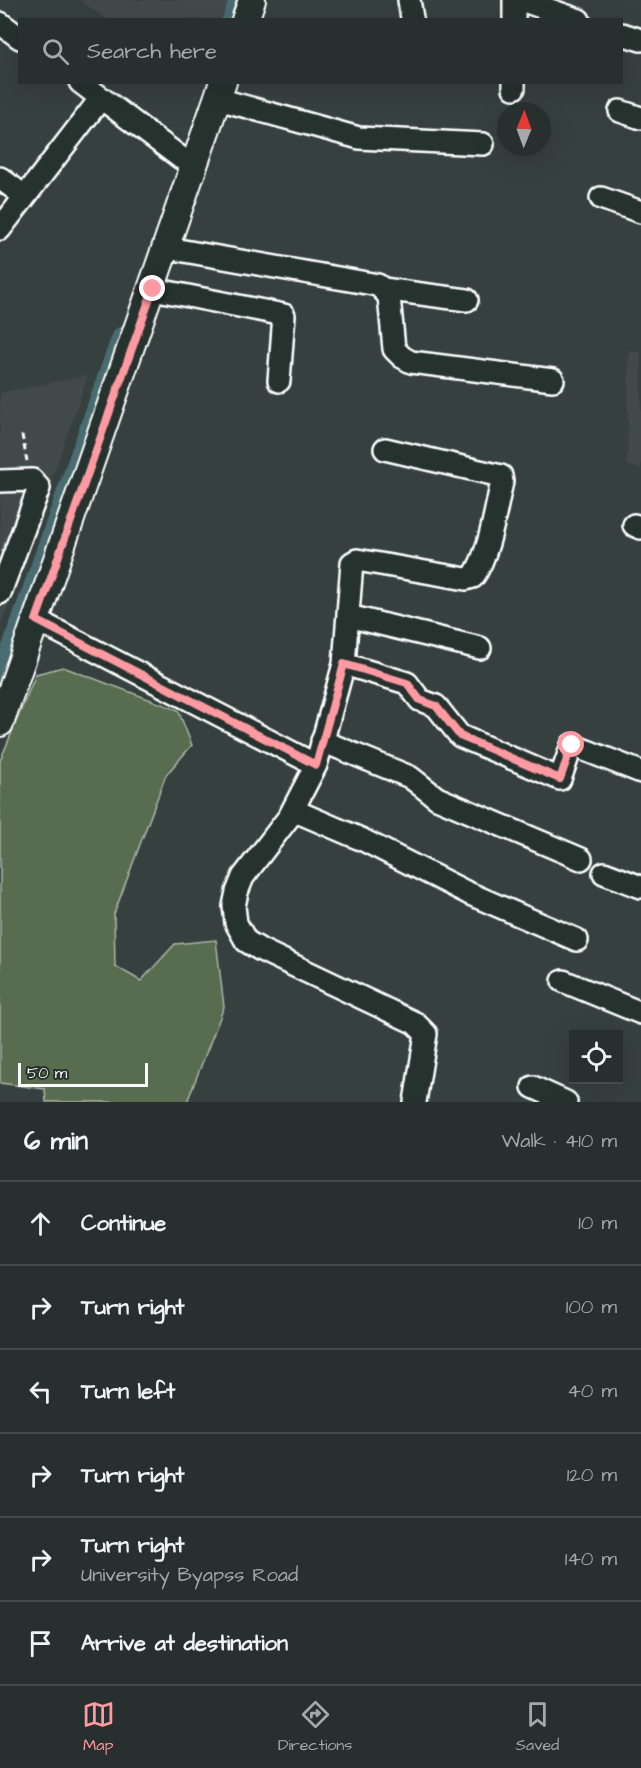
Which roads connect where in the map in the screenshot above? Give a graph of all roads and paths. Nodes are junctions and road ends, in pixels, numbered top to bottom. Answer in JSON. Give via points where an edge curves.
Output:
{"nodes":[{"id":1,"x":252,"y":0,"type":"edge"},
{"id":2,"x":514,"y":0,"type":"edge"},
{"id":3,"x":521,"y":0,"type":"edge"},
{"id":4,"x":246,"y":18,"type":"edge"},
{"id":5,"x":514,"y":18,"type":"edge"},
{"id":6,"x":573,"y":18,"type":"edge"},
{"id":7,"x":0,"y":23,"type":"edge"},
{"id":8,"x":623,"y":35,"type":"edge"},
{"id":9,"x":18,"y":36,"type":"edge"},
{"id":10,"x":641,"y":40,"type":"edge"},
{"id":11,"x":83,"y":84,"type":"edge"},
{"id":12,"x":221,"y":91,"type":"edge"},
{"id":13,"x":101,"y":98,"type":"junction"},
{"id":14,"x":620,"y":111,"type":"dead end"},
{"id":15,"x":641,"y":118,"type":"edge"},
{"id":16,"x":483,"y":144,"type":"dead end"},
{"id":17,"x":188,"y":162,"type":"junction"},
{"id":18,"x":0,"y":178,"type":"edge"},
{"id":19,"x":24,"y":196,"type":"junction"},
{"id":20,"x":601,"y":198,"type":"dead end"},
{"id":21,"x":641,"y":212,"type":"edge"},
{"id":22,"x":0,"y":229,"type":"edge"},
{"id":23,"x":167,"y":248,"type":"junction"},
{"id":24,"x":153,"y":289,"type":"junction"},
{"id":25,"x":383,"y":289,"type":"junction"},
{"id":26,"x":467,"y":300,"type":"dead end"},
{"id":27,"x":553,"y":380,"type":"dead end"},
{"id":28,"x":279,"y":381,"type":"dead end"},
{"id":29,"x":22,"y":435,"type":"dead end"},
{"id":30,"x":384,"y":449,"type":"dead end"},
{"id":31,"x":32,"y":480,"type":"junction"},
{"id":32,"x":0,"y":481,"type":"edge"},
{"id":33,"x":0,"y":593,"type":"edge"},
{"id":34,"x":348,"y":616,"type":"junction"},
{"id":35,"x":36,"y":620,"type":"junction"},
{"id":36,"x":480,"y":648,"type":"dead end"},
{"id":37,"x":344,"y":664,"type":"junction"},
{"id":38,"x":0,"y":723,"type":"edge"},
{"id":39,"x":322,"y":741,"type":"junction"},
{"id":40,"x":316,"y":765,"type":"junction"},
{"id":41,"x":641,"y":772,"type":"edge"},
{"id":42,"x":293,"y":810,"type":"junction"},
{"id":43,"x":581,"y":860,"type":"dead end"},
{"id":44,"x":604,"y":873,"type":"dead end"},
{"id":45,"x":641,"y":887,"type":"edge"},
{"id":46,"x":577,"y":940,"type":"dead end"},
{"id":47,"x":563,"y":981,"type":"dead end"},
{"id":48,"x":641,"y":1013,"type":"edge"},
{"id":49,"x":533,"y":1086,"type":"dead end"},
{"id":50,"x":415,"y":1102,"type":"edge"},
{"id":51,"x":566,"y":1102,"type":"edge"}],
"edges":[{"from":1,"to":4,"type":"main road"},
{"from":2,"to":5,"type":"street"},
{"from":3,"to":6,"type":"street"},
{"from":7,"to":9,"type":"street"},
{"from":8,"to":10,"type":"street"},
{"from":11,"to":13,"type":"street"},
{"from":12,"to":16,"type":"street","via":[[359,138]]},
{"from":12,"to":17,"type":"main road"},
{"from":13,"to":17,"type":"street"},
{"from":13,"to":19,"type":"street"},
{"from":14,"to":15,"type":"street"},
{"from":17,"to":23,"type":"main road"},
{"from":18,"to":19,"type":"street"},
{"from":19,"to":22,"type":"street"},
{"from":20,"to":21,"type":"street"},
{"from":23,"to":24,"type":"main road"},
{"from":23,"to":25,"type":"street"},
{"from":24,"to":28,"type":"street","via":[[284,315]]},
{"from":24,"to":35,"type":"main road"},
{"from":25,"to":26,"type":"street"},
{"from":25,"to":27,"type":"street","via":[[389,296],[394,349],[411,362]]},
{"from":29,"to":31,"type":"path"},
{"from":30,"to":34,"type":"street","via":[[497,474],[502,482],[488,541],[473,577],[357,560],[352,563]]},
{"from":31,"to":32,"type":"street"},
{"from":31,"to":33,"type":"street","via":[[39,488]]},
{"from":34,"to":36,"type":"street"},
{"from":34,"to":37,"type":"street"},
{"from":35,"to":38,"type":"main road"},
{"from":35,"to":40,"type":"street"},
{"from":37,"to":39,"type":"street"},
{"from":37,"to":41,"type":"street","via":[[407,683],[420,700],[436,706],[460,736],[560,779],[572,745]]},
{"from":39,"to":40,"type":"street"},
{"from":39,"to":43,"type":"street","via":[[410,777],[437,798]]},
{"from":40,"to":42,"type":"street"},
{"from":42,"to":46,"type":"street"},
{"from":42,"to":50,"type":"street","via":[[243,877],[234,906],[236,923],[246,941],[261,950],[415,1023],[426,1034]]},
{"from":44,"to":45,"type":"street"},
{"from":47,"to":48,"type":"street"},
{"from":49,"to":51,"type":"street"}]}
